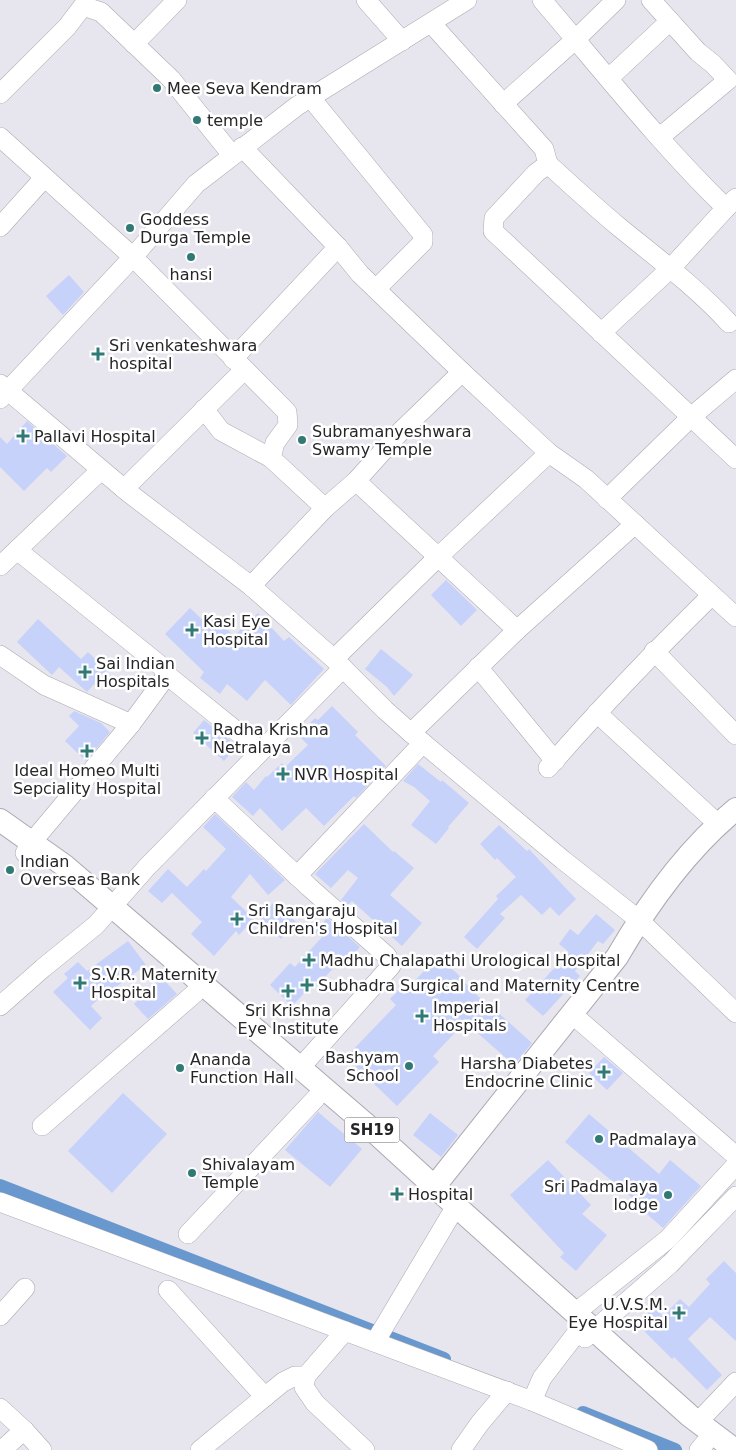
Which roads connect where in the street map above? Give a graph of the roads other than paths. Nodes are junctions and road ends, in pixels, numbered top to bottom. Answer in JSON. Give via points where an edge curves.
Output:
{"nodes":[{"id":1,"x":177,"y":0,"type":"edge"},
{"id":2,"x":366,"y":0,"type":"edge"},
{"id":3,"x":467,"y":0,"type":"edge"},
{"id":4,"x":542,"y":0,"type":"edge"},
{"id":5,"x":616,"y":0,"type":"edge"},
{"id":6,"x":651,"y":0,"type":"edge"},
{"id":7,"x":83,"y":2,"type":"edge"},
{"id":8,"x":670,"y":21,"type":"junction"},
{"id":9,"x":431,"y":23,"type":"junction"},
{"id":10,"x":576,"y":39,"type":"junction"},
{"id":11,"x":402,"y":41,"type":"junction"},
{"id":12,"x":134,"y":44,"type":"junction"},
{"id":13,"x":609,"y":78,"type":"junction"},
{"id":14,"x":732,"y":84,"type":"edge"},
{"id":15,"x":0,"y":94,"type":"edge"},
{"id":16,"x":310,"y":98,"type":"junction"},
{"id":17,"x":503,"y":104,"type":"junction"},
{"id":18,"x":0,"y":137,"type":"edge"},
{"id":19,"x":660,"y":137,"type":"junction"},
{"id":20,"x":237,"y":151,"type":"junction"},
{"id":21,"x":548,"y":164,"type":"junction"},
{"id":22,"x":44,"y":178,"type":"junction"},
{"id":23,"x":734,"y":201,"type":"edge"},
{"id":24,"x":0,"y":227,"type":"edge"},
{"id":25,"x":338,"y":247,"type":"junction"},
{"id":26,"x":133,"y":257,"type":"junction"},
{"id":27,"x":671,"y":268,"type":"junction"},
{"id":28,"x":376,"y":289,"type":"junction"},
{"id":29,"x":729,"y":324,"type":"dead end"},
{"id":30,"x":601,"y":333,"type":"junction"},
{"id":31,"x":238,"y":364,"type":"junction"},
{"id":32,"x":462,"y":372,"type":"junction"},
{"id":33,"x":736,"y":379,"type":"edge"},
{"id":34,"x":2,"y":392,"type":"edge"},
{"id":35,"x":204,"y":409,"type":"junction"},
{"id":36,"x":691,"y":418,"type":"junction"},
{"id":37,"x":549,"y":453,"type":"junction"},
{"id":38,"x":271,"y":458,"type":"junction"},
{"id":39,"x":736,"y":459,"type":"edge"},
{"id":40,"x":101,"y":470,"type":"junction"},
{"id":41,"x":356,"y":481,"type":"junction"},
{"id":42,"x":124,"y":489,"type":"junction"},
{"id":43,"x":607,"y":499,"type":"junction"},
{"id":44,"x":325,"y":508,"type":"junction"},
{"id":45,"x":635,"y":524,"type":"junction"},
{"id":46,"x":17,"y":550,"type":"junction"},
{"id":47,"x":438,"y":557,"type":"junction"},
{"id":48,"x":0,"y":566,"type":"edge"},
{"id":49,"x":251,"y":586,"type":"junction"},
{"id":50,"x":712,"y":595,"type":"junction"},
{"id":51,"x":736,"y":617,"type":"edge"},
{"id":52,"x":516,"y":630,"type":"junction"},
{"id":53,"x":654,"y":651,"type":"junction"},
{"id":54,"x":0,"y":655,"type":"edge"},
{"id":55,"x":339,"y":663,"type":"junction"},
{"id":56,"x":478,"y":668,"type":"junction"},
{"id":57,"x":167,"y":675,"type":"junction"},
{"id":58,"x":597,"y":713,"type":"junction"},
{"id":59,"x":131,"y":724,"type":"junction"},
{"id":60,"x":736,"y":734,"type":"edge"},
{"id":61,"x":417,"y":738,"type":"junction"},
{"id":62,"x":260,"y":751,"type":"junction"},
{"id":63,"x":214,"y":798,"type":"junction"},
{"id":64,"x":736,"y":809,"type":"edge"},
{"id":65,"x":0,"y":820,"type":"edge"},
{"id":66,"x":718,"y":824,"type":"junction"},
{"id":67,"x":0,"y":836,"type":"edge"},
{"id":68,"x":28,"y":848,"type":"junction"},
{"id":69,"x":297,"y":876,"type":"junction"},
{"id":70,"x":109,"y":912,"type":"junction"},
{"id":71,"x":638,"y":920,"type":"junction"},
{"id":72,"x":195,"y":993,"type":"junction"},
{"id":73,"x":0,"y":1006,"type":"edge"},
{"id":74,"x":736,"y":1013,"type":"edge"},
{"id":75,"x":572,"y":1014,"type":"junction"},
{"id":76,"x":300,"y":1068,"type":"junction"},
{"id":77,"x":316,"y":1098,"type":"junction"},
{"id":78,"x":42,"y":1126,"type":"dead end"},
{"id":79,"x":736,"y":1156,"type":"edge"},
{"id":80,"x":736,"y":1165,"type":"edge"},
{"id":81,"x":430,"y":1192,"type":"junction"},
{"id":82,"x":736,"y":1196,"type":"edge"},
{"id":83,"x":0,"y":1202,"type":"edge"},
{"id":84,"x":453,"y":1212,"type":"junction"},
{"id":85,"x":188,"y":1234,"type":"dead end"},
{"id":86,"x":25,"y":1288,"type":"dead end"},
{"id":87,"x":168,"y":1290,"type":"dead end"},
{"id":88,"x":0,"y":1316,"type":"edge"},
{"id":89,"x":584,"y":1327,"type":"junction"},
{"id":90,"x":345,"y":1331,"type":"junction"},
{"id":91,"x":376,"y":1342,"type":"junction"},
{"id":92,"x":306,"y":1376,"type":"junction"},
{"id":93,"x":736,"y":1382,"type":"edge"},
{"id":94,"x":507,"y":1391,"type":"junction"},
{"id":95,"x":265,"y":1397,"type":"junction"},
{"id":96,"x":532,"y":1401,"type":"junction"},
{"id":97,"x":0,"y":1408,"type":"edge"},
{"id":98,"x":24,"y":1430,"type":"junction"},
{"id":99,"x":704,"y":1442,"type":"edge"},
{"id":100,"x":2,"y":1450,"type":"edge"},
{"id":101,"x":42,"y":1450,"type":"edge"},
{"id":102,"x":200,"y":1450,"type":"edge"},
{"id":103,"x":366,"y":1450,"type":"edge"},
{"id":104,"x":460,"y":1450,"type":"edge"},
{"id":105,"x":648,"y":1450,"type":"edge"},
{"id":106,"x":735,"y":1450,"type":"edge"}],
"edges":[{"from":1,"to":12,"type":"street"},
{"from":2,"to":11,"type":"street"},
{"from":3,"to":9,"type":"street"},
{"from":4,"to":10,"type":"street"},
{"from":5,"to":10,"type":"street"},
{"from":6,"to":8,"type":"street"},
{"from":7,"to":12,"type":"street","via":[[101,12]]},
{"from":7,"to":15,"type":"street","via":[[67,27]]},
{"from":8,"to":13,"type":"street"},
{"from":8,"to":14,"type":"street"},
{"from":9,"to":11,"type":"street"},
{"from":9,"to":17,"type":"street"},
{"from":10,"to":13,"type":"street"},
{"from":10,"to":17,"type":"street"},
{"from":11,"to":16,"type":"street"},
{"from":12,"to":20,"type":"street"},
{"from":13,"to":19,"type":"street"},
{"from":14,"to":19,"type":"street"},
{"from":16,"to":20,"type":"street"},
{"from":16,"to":28,"type":"street","via":[[423,235],[423,242]]},
{"from":17,"to":21,"type":"street","via":[[544,149]]},
{"from":18,"to":22,"type":"street"},
{"from":19,"to":23,"type":"street"},
{"from":20,"to":25,"type":"street"},
{"from":20,"to":26,"type":"street","via":[[196,184]]},
{"from":21,"to":27,"type":"street"},
{"from":21,"to":30,"type":"street","via":[[494,218],[493,231]]},
{"from":22,"to":24,"type":"street"},
{"from":22,"to":26,"type":"street"},
{"from":23,"to":27,"type":"street"},
{"from":25,"to":28,"type":"street"},
{"from":25,"to":31,"type":"street"},
{"from":26,"to":31,"type":"street"},
{"from":26,"to":34,"type":"street"},
{"from":27,"to":29,"type":"street"},
{"from":27,"to":30,"type":"street"},
{"from":28,"to":32,"type":"street"},
{"from":30,"to":36,"type":"street"},
{"from":31,"to":35,"type":"street"},
{"from":31,"to":38,"type":"street","via":[[287,412],[288,425],[275,442]]},
{"from":32,"to":37,"type":"street"},
{"from":32,"to":41,"type":"street","via":[[401,431]]},
{"from":33,"to":36,"type":"street"},
{"from":34,"to":40,"type":"street"},
{"from":35,"to":38,"type":"street","via":[[220,431]]},
{"from":35,"to":42,"type":"street"},
{"from":36,"to":39,"type":"street"},
{"from":36,"to":43,"type":"street"},
{"from":37,"to":43,"type":"street","via":[[586,479]]},
{"from":37,"to":47,"type":"street"},
{"from":38,"to":44,"type":"street"},
{"from":40,"to":42,"type":"street"},
{"from":40,"to":46,"type":"street"},
{"from":41,"to":44,"type":"street"},
{"from":41,"to":47,"type":"street"},
{"from":42,"to":49,"type":"street"},
{"from":43,"to":45,"type":"street"},
{"from":44,"to":49,"type":"street"},
{"from":45,"to":50,"type":"street"},
{"from":45,"to":52,"type":"street"},
{"from":46,"to":48,"type":"street"},
{"from":46,"to":57,"type":"street","via":[[161,666]]},
{"from":47,"to":52,"type":"street"},
{"from":47,"to":55,"type":"street"},
{"from":49,"to":55,"type":"street"},
{"from":50,"to":51,"type":"street"},
{"from":50,"to":53,"type":"street"},
{"from":52,"to":56,"type":"street"},
{"from":53,"to":58,"type":"street"},
{"from":53,"to":60,"type":"street"},
{"from":54,"to":59,"type":"street","via":[[44,685]]},
{"from":55,"to":61,"type":"street"},
{"from":55,"to":62,"type":"street"},
{"from":56,"to":58,"type":"street","via":[[551,764]]},
{"from":56,"to":61,"type":"street"},
{"from":57,"to":59,"type":"street"},
{"from":57,"to":62,"type":"street"},
{"from":58,"to":66,"type":"street"},
{"from":59,"to":68,"type":"street"},
{"from":61,"to":69,"type":"street"},
{"from":61,"to":71,"type":"street"},
{"from":62,"to":63,"type":"street"},
{"from":63,"to":69,"type":"street"},
{"from":63,"to":70,"type":"street","via":[[147,866]]},
{"from":64,"to":66,"type":"main road"},
{"from":65,"to":68,"type":"main road","number":"SH19"},
{"from":66,"to":71,"type":"main road","via":[[684,860]]},
{"from":67,"to":68,"type":"main road","number":"SH19"},
{"from":68,"to":70,"type":"main road","number":"SH19","via":[[65,866]]},
{"from":69,"to":76,"type":"street","via":[[387,956],[391,966]]},
{"from":70,"to":72,"type":"main road","number":"SH19","via":[[115,923]]},
{"from":70,"to":73,"type":"street"},
{"from":70,"to":76,"type":"main road","number":"SH19"},
{"from":71,"to":74,"type":"street"},
{"from":71,"to":75,"type":"main road","via":[[617,957]]},
{"from":72,"to":77,"type":"main road","number":"SH19"},
{"from":72,"to":78,"type":"street"},
{"from":75,"to":79,"type":"street"},
{"from":75,"to":81,"type":"main road"},
{"from":76,"to":81,"type":"main road","number":"SH19","via":[[368,1126]]},
{"from":77,"to":81,"type":"main road","number":"SH19"},
{"from":77,"to":85,"type":"street"},
{"from":80,"to":89,"type":"street"},
{"from":81,"to":84,"type":"main road","number":"SH19"},
{"from":82,"to":89,"type":"street","via":[[670,1264]]},
{"from":83,"to":90,"type":"street"},
{"from":84,"to":89,"type":"main road","number":"SH19"},
{"from":84,"to":91,"type":"street"},
{"from":86,"to":88,"type":"street"},
{"from":87,"to":95,"type":"street"},
{"from":89,"to":96,"type":"street","via":[[542,1378]]},
{"from":89,"to":99,"type":"main road","number":"SH19"},
{"from":90,"to":91,"type":"street"},
{"from":90,"to":92,"type":"street"},
{"from":91,"to":94,"type":"street"},
{"from":92,"to":95,"type":"street","via":[[288,1379]]},
{"from":92,"to":103,"type":"street","via":[[304,1387],[315,1403]]},
{"from":93,"to":99,"type":"street"},
{"from":94,"to":96,"type":"street"},
{"from":94,"to":104,"type":"street"},
{"from":95,"to":102,"type":"street"},
{"from":96,"to":105,"type":"street"},
{"from":97,"to":98,"type":"street"},
{"from":98,"to":100,"type":"street"},
{"from":98,"to":101,"type":"street"},
{"from":99,"to":106,"type":"main road","number":"SH19"}]}
